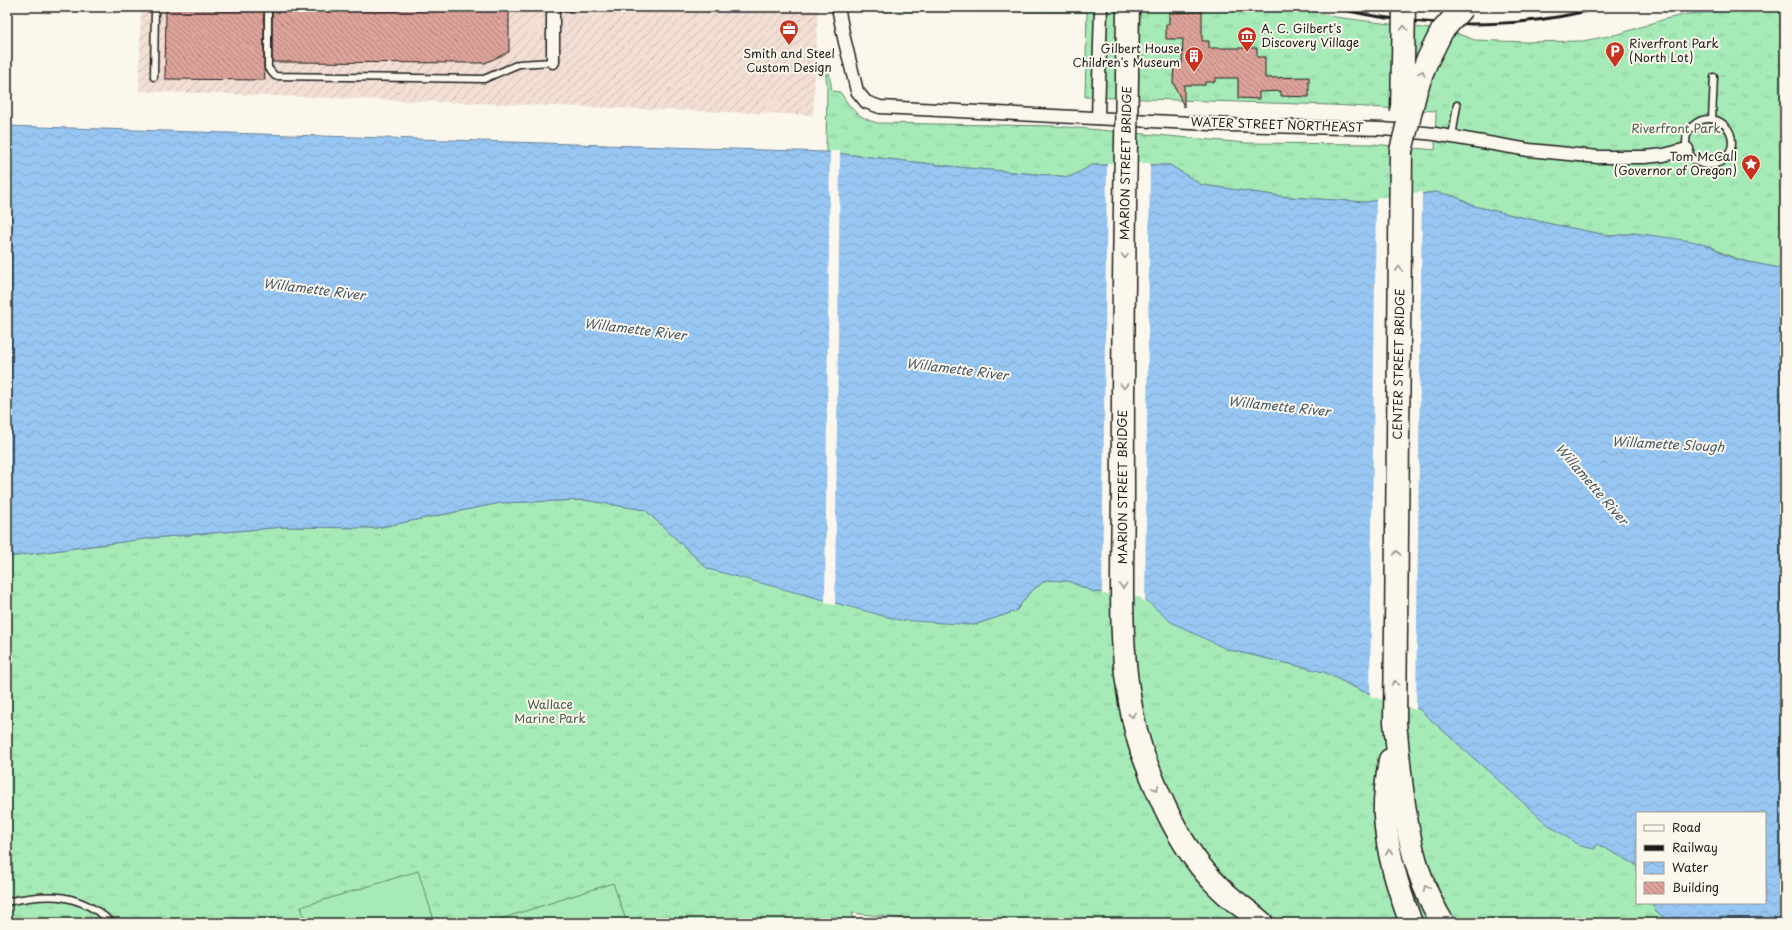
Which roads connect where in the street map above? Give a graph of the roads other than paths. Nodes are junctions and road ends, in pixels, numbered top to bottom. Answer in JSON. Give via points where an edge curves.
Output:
{"nodes":[{"id":1,"x":155,"y":7,"type":"edge"},
{"id":2,"x":268,"y":7,"type":"edge"},
{"id":3,"x":553,"y":7,"type":"edge"},
{"id":4,"x":570,"y":7,"type":"edge"},
{"id":5,"x":838,"y":7,"type":"edge"},
{"id":6,"x":1100,"y":7,"type":"edge"},
{"id":7,"x":1128,"y":7,"type":"edge"},
{"id":8,"x":1404,"y":7,"type":"edge"},
{"id":9,"x":1464,"y":7,"type":"edge"},
{"id":10,"x":552,"y":62,"type":"joint"},
{"id":11,"x":154,"y":77,"type":"dead end"},
{"id":12,"x":1714,"y":77,"type":"dead end"},
{"id":13,"x":1457,"y":105,"type":"dead end"},
{"id":14,"x":1098,"y":118,"type":"junction"},
{"id":15,"x":1712,"y":119,"type":"junction"},
{"id":16,"x":1452,"y":137,"type":"junction"},
{"id":17,"x":1687,"y":149,"type":"junction"},
{"id":18,"x":1401,"y":151,"type":"junction"},
{"id":19,"x":1395,"y":722,"type":"junction"},
{"id":20,"x":1218,"y":887,"type":"junction"},
{"id":21,"x":7,"y":902,"type":"edge"},
{"id":22,"x":112,"y":923,"type":"edge"},
{"id":23,"x":1242,"y":923,"type":"edge"},
{"id":24,"x":1262,"y":923,"type":"edge"},
{"id":25,"x":1411,"y":923,"type":"edge"},
{"id":26,"x":1443,"y":923,"type":"edge"}],
"edges":[{"from":1,"to":11,"type":"lane"},
{"from":2,"to":10,"type":"lane","via":[[268,68],[275,76],[484,79],[519,64]]},
{"from":3,"to":4,"type":"lane"},
{"from":3,"to":10,"type":"street"},
{"from":5,"to":14,"type":"street","name":"WATER STREET NORTHEAST","via":[[857,91],[866,102],[880,107]]},
{"from":6,"to":14,"type":"street"},
{"from":7,"to":20,"type":"highway","name":"MARION STREET BRIDGE","one_way":true,"bridge":true,"via":[[1123,454],[1123,632],[1126,673],[1135,731],[1153,781],[1181,836]]},
{"from":18,"to":8,"type":"highway","name":"CENTER STREET BRIDGE","one_way":true,"bridge":true},
{"from":18,"to":9,"type":"highway","one_way":true,"bridge":true,"via":[[1416,90],[1426,63],[1442,31]]},
{"from":12,"to":15,"type":"lane"},
{"from":13,"to":16,"type":"lane"},
{"from":14,"to":16,"type":"street","name":"WATER STREET NORTHEAST","via":[[1384,129]]},
{"from":15,"to":17,"type":"lane","via":[[1691,127],[1686,142]]},
{"from":15,"to":17,"type":"lane","via":[[1723,124],[1730,134],[1731,146],[1725,158],[1719,162],[1704,164],[1691,156]]},
{"from":16,"to":17,"type":"street","name":"WATER STREET NORTHEAST","via":[[1529,150],[1598,157],[1651,156]]},
{"from":19,"to":18,"type":"highway","name":"CENTER STREET BRIDGE","one_way":true},
{"from":25,"to":19,"type":"highway","name":"CENTER STREET BRIDGE","one_way":true,"via":[[1390,856],[1385,814],[1387,776]]},
{"from":26,"to":19,"type":"highway","name":"CENTER STREET BRIDGE","one_way":true,"via":[[1420,875],[1412,849],[1404,810]]},
{"from":20,"to":23,"type":"highway"},
{"from":20,"to":24,"type":"highway","name":"MARION STREET BRIDGE"},
{"from":21,"to":22,"type":"lane","via":[[46,895],[74,899],[90,905]]}]}
